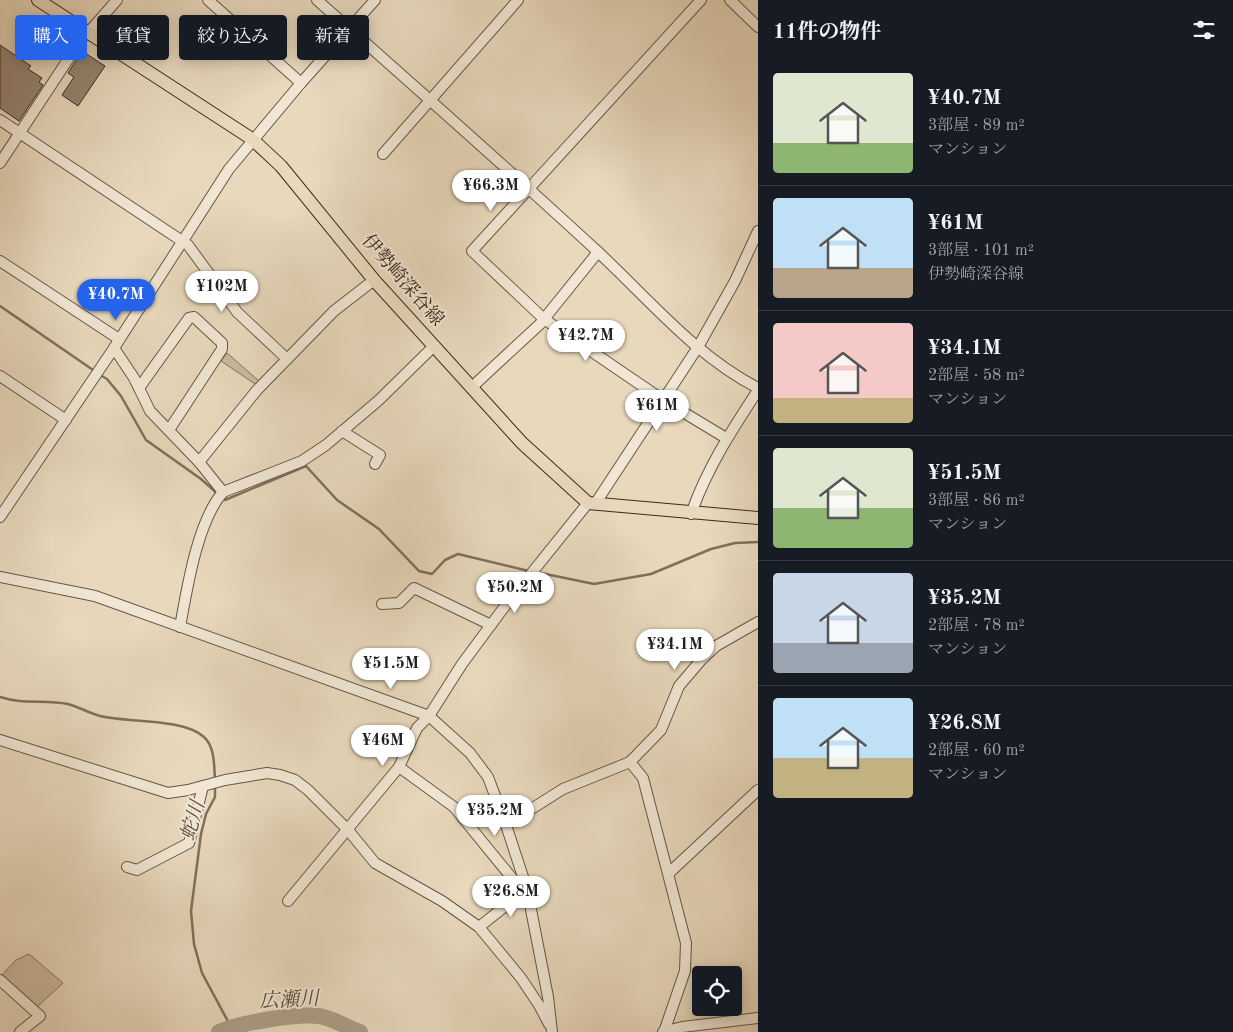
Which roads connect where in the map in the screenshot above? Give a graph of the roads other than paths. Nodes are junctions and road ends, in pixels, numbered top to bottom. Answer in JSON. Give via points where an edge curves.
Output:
{"nodes":[{"id":1,"x":38,"y":0,"type":"edge"},
{"id":2,"x":117,"y":0,"type":"edge"},
{"id":3,"x":208,"y":0,"type":"edge"},
{"id":4,"x":317,"y":0,"type":"edge"},
{"id":5,"x":375,"y":0,"type":"edge"},
{"id":6,"x":518,"y":0,"type":"edge"},
{"id":7,"x":701,"y":0,"type":"edge"},
{"id":8,"x":730,"y":0,"type":"edge"},
{"id":9,"x":60,"y":15,"type":"edge"},
{"id":10,"x":335,"y":15,"type":"edge"},
{"id":11,"x":362,"y":15,"type":"edge"},
{"id":12,"x":758,"y":27,"type":"edge"},
{"id":13,"x":87,"y":33,"type":"joint"},
{"id":14,"x":369,"y":45,"type":"edge"},
{"id":15,"x":69,"y":60,"type":"edge"},
{"id":16,"x":320,"y":60,"type":"edge"},
{"id":17,"x":300,"y":82,"type":"junction"},
{"id":18,"x":431,"y":100,"type":"junction"},
{"id":19,"x":0,"y":120,"type":"edge"},
{"id":20,"x":20,"y":133,"type":"junction"},
{"id":21,"x":252,"y":139,"type":"junction"},
{"id":22,"x":383,"y":154,"type":"dead end"},
{"id":23,"x":0,"y":163,"type":"edge"},
{"id":24,"x":529,"y":189,"type":"junction"},
{"id":25,"x":758,"y":231,"type":"edge"},
{"id":26,"x":182,"y":241,"type":"junction"},
{"id":27,"x":598,"y":252,"type":"junction"},
{"id":28,"x":0,"y":261,"type":"edge"},
{"id":29,"x":374,"y":280,"type":"junction"},
{"id":30,"x":544,"y":319,"type":"junction"},
{"id":31,"x":116,"y":344,"type":"junction"},
{"id":32,"x":434,"y":346,"type":"junction"},
{"id":33,"x":698,"y":347,"type":"junction"},
{"id":34,"x":287,"y":360,"type":"junction"},
{"id":35,"x":0,"y":376,"type":"edge"},
{"id":36,"x":472,"y":387,"type":"junction"},
{"id":37,"x":139,"y":388,"type":"junction"},
{"id":38,"x":758,"y":389,"type":"edge"},
{"id":39,"x":663,"y":400,"type":"junction"},
{"id":40,"x":66,"y":420,"type":"junction"},
{"id":41,"x":169,"y":430,"type":"junction"},
{"id":42,"x":342,"y":431,"type":"junction"},
{"id":43,"x":726,"y":438,"type":"junction"},
{"id":44,"x":199,"y":462,"type":"junction"},
{"id":45,"x":375,"y":464,"type":"dead end"},
{"id":46,"x":223,"y":492,"type":"junction"},
{"id":47,"x":591,"y":504,"type":"junction"},
{"id":48,"x":691,"y":514,"type":"junction"},
{"id":49,"x":0,"y":517,"type":"edge"},
{"id":50,"x":758,"y":518,"type":"edge"},
{"id":51,"x":0,"y":577,"type":"edge"},
{"id":52,"x":382,"y":604,"type":"dead end"},
{"id":53,"x":758,"y":622,"type":"edge"},
{"id":54,"x":491,"y":625,"type":"junction"},
{"id":55,"x":180,"y":627,"type":"junction"},
{"id":56,"x":429,"y":716,"type":"junction"},
{"id":57,"x":0,"y":740,"type":"edge"},
{"id":58,"x":630,"y":762,"type":"junction"},
{"id":59,"x":399,"y":767,"type":"junction"},
{"id":60,"x":202,"y":786,"type":"junction"},
{"id":61,"x":758,"y":790,"type":"edge"},
{"id":62,"x":506,"y":825,"type":"junction"},
{"id":63,"x":348,"y":830,"type":"junction"},
{"id":64,"x":127,"y":867,"type":"dead end"},
{"id":65,"x":669,"y":873,"type":"junction"},
{"id":66,"x":526,"y":887,"type":"junction"},
{"id":67,"x":288,"y":901,"type":"dead end"},
{"id":68,"x":479,"y":927,"type":"junction"},
{"id":69,"x":0,"y":980,"type":"edge"},
{"id":70,"x":758,"y":1018,"type":"edge"},
{"id":71,"x":552,"y":1031,"type":"edge"},
{"id":72,"x":20,"y":1032,"type":"edge"},
{"id":73,"x":663,"y":1032,"type":"edge"}],
"edges":[{"from":1,"to":9,"type":"main road","name":"伊勢崎深谷線"},
{"from":2,"to":13,"type":"street"},
{"from":3,"to":17,"type":"street"},
{"from":4,"to":10,"type":"street"},
{"from":5,"to":11,"type":"street"},
{"from":6,"to":18,"type":"street"},
{"from":7,"to":24,"type":"street"},
{"from":8,"to":12,"type":"street"},
{"from":13,"to":21,"type":"main road","name":"伊勢崎深谷線"},
{"from":14,"to":18,"type":"street"},
{"from":15,"to":20,"type":"street"},
{"from":16,"to":17,"type":"street"},
{"from":17,"to":21,"type":"street"},
{"from":18,"to":22,"type":"street"},
{"from":18,"to":24,"type":"street"},
{"from":19,"to":20,"type":"street"},
{"from":20,"to":23,"type":"street"},
{"from":20,"to":26,"type":"street"},
{"from":21,"to":26,"type":"street"},
{"from":21,"to":29,"type":"main road","name":"伊勢崎深谷線","via":[[280,166]]},
{"from":24,"to":27,"type":"street"},
{"from":24,"to":30,"type":"street","via":[[472,251]]},
{"from":25,"to":33,"type":"street","via":[[735,281]]},
{"from":26,"to":31,"type":"street"},
{"from":26,"to":34,"type":"street","via":[[237,312]]},
{"from":27,"to":30,"type":"street"},
{"from":27,"to":33,"type":"street"},
{"from":28,"to":31,"type":"street"},
{"from":29,"to":32,"type":"main road","name":"伊勢崎深谷線"},
{"from":29,"to":34,"type":"street","via":[[334,311]]},
{"from":30,"to":36,"type":"street"},
{"from":30,"to":39,"type":"street"},
{"from":31,"to":37,"type":"street"},
{"from":31,"to":40,"type":"street"},
{"from":32,"to":36,"type":"main road","name":"伊勢崎深谷線"},
{"from":32,"to":42,"type":"street","via":[[380,400]]},
{"from":33,"to":38,"type":"street"},
{"from":33,"to":39,"type":"street"},
{"from":34,"to":44,"type":"street","via":[[257,390]]},
{"from":35,"to":40,"type":"street"},
{"from":36,"to":47,"type":"main road","name":"伊勢崎深谷線","via":[[522,443]]},
{"from":37,"to":41,"type":"street","via":[[150,411]]},
{"from":37,"to":41,"type":"street","via":[[189,318],[194,317],[222,343],[222,349]]},
{"from":38,"to":43,"type":"street"},
{"from":39,"to":43,"type":"street"},
{"from":39,"to":47,"type":"street"},
{"from":40,"to":49,"type":"street"},
{"from":41,"to":44,"type":"street"},
{"from":42,"to":45,"type":"street","via":[[380,455]]},
{"from":42,"to":46,"type":"street","via":[[302,461]]},
{"from":43,"to":48,"type":"street","via":[[700,487]]},
{"from":44,"to":46,"type":"street"},
{"from":46,"to":55,"type":"street","via":[[202,531],[189,574]]},
{"from":47,"to":48,"type":"main road"},
{"from":47,"to":54,"type":"street"},
{"from":48,"to":50,"type":"main road"},
{"from":51,"to":55,"type":"street","via":[[95,596]]},
{"from":52,"to":54,"type":"street","via":[[399,603],[414,588]]},
{"from":53,"to":58,"type":"street","via":[[716,646],[702,659],[679,686],[660,730]]},
{"from":54,"to":56,"type":"street"},
{"from":55,"to":56,"type":"street"},
{"from":56,"to":59,"type":"street","via":[[417,728]]},
{"from":56,"to":62,"type":"street","via":[[470,753],[488,777]]},
{"from":57,"to":60,"type":"street","via":[[168,793]]},
{"from":58,"to":62,"type":"street","via":[[563,789]]},
{"from":58,"to":65,"type":"street","via":[[643,778]]},
{"from":59,"to":63,"type":"street"},
{"from":59,"to":66,"type":"street","via":[[454,807],[516,883]]},
{"from":60,"to":63,"type":"street","via":[[267,773],[280,775],[295,780],[308,790]]},
{"from":60,"to":64,"type":"street","via":[[190,843],[137,870]]},
{"from":61,"to":65,"type":"street"},
{"from":62,"to":66,"type":"street"},
{"from":63,"to":67,"type":"street"},
{"from":63,"to":68,"type":"street","via":[[375,863],[442,901]]},
{"from":65,"to":73,"type":"street","via":[[686,944],[685,971]]},
{"from":66,"to":68,"type":"street"},
{"from":66,"to":71,"type":"street"},
{"from":68,"to":71,"type":"street","via":[[540,1005]]},
{"from":69,"to":72,"type":"street","via":[[40,1016]]},
{"from":70,"to":73,"type":"street"}]}
